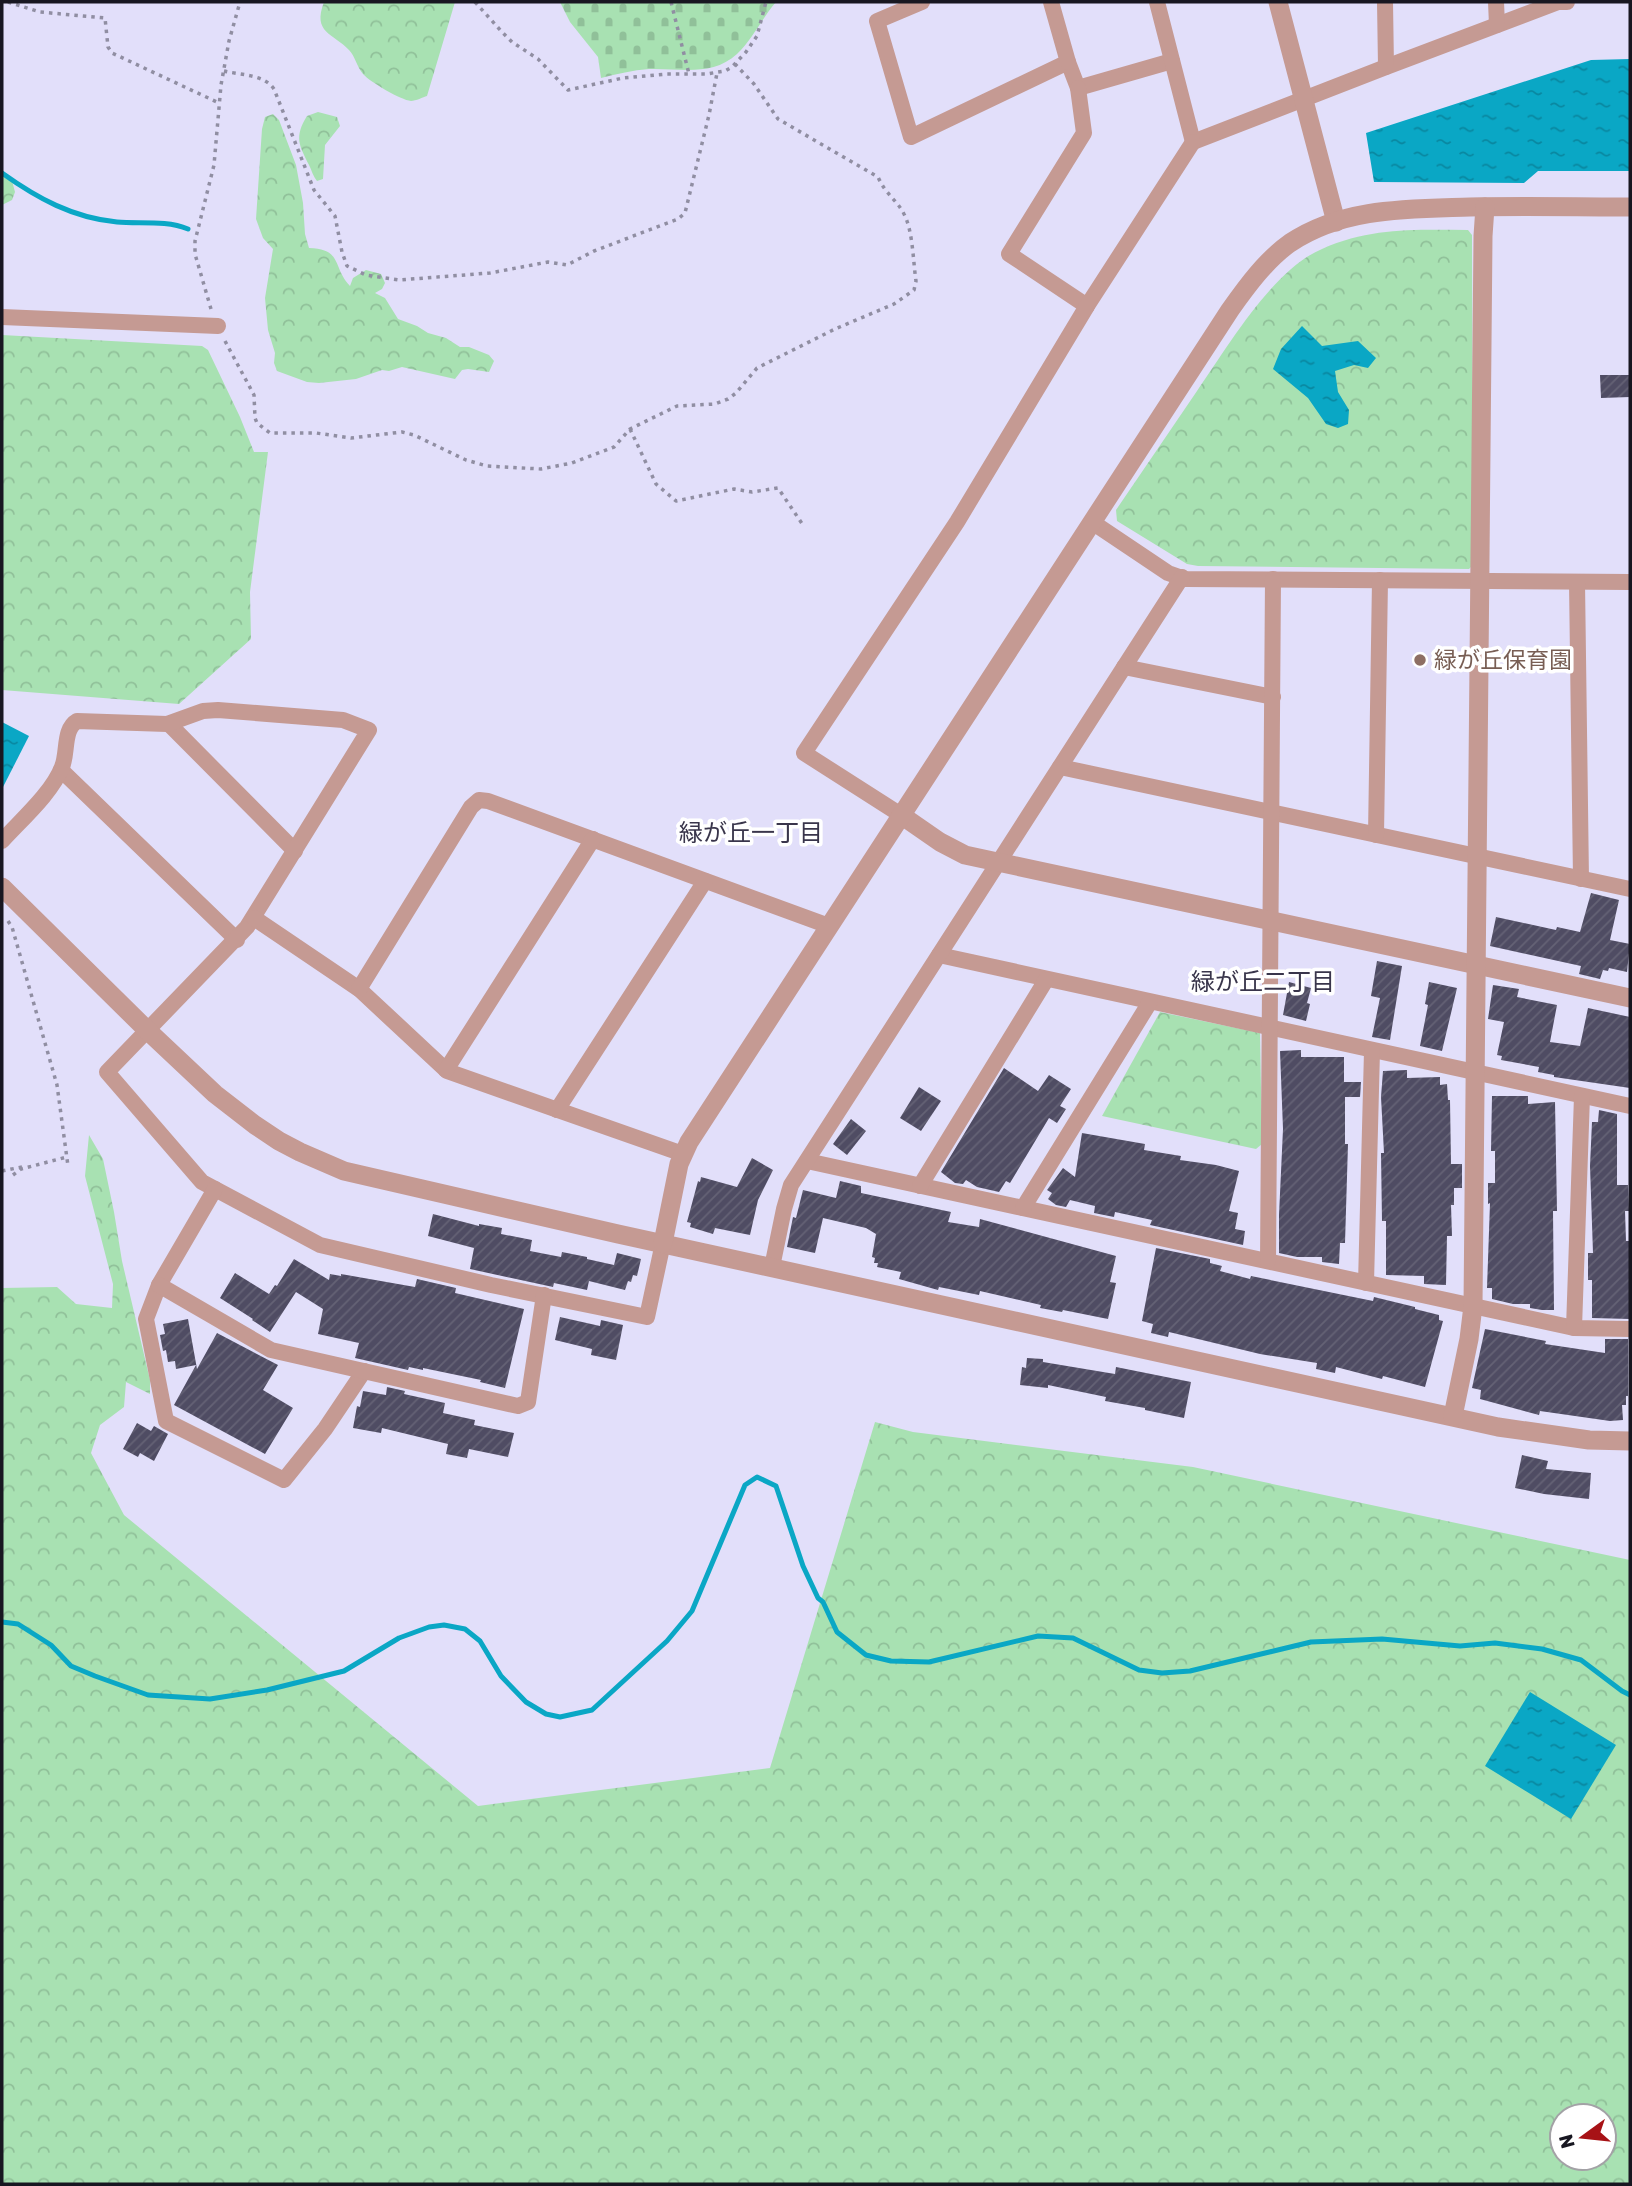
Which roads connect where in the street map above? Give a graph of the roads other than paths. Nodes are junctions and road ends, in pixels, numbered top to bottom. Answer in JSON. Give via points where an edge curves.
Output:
{"nodes":[{"id":1,"x":922,"y":2,"type":"edge"},
{"id":2,"x":1051,"y":2,"type":"edge"},
{"id":3,"x":1157,"y":2,"type":"edge"},
{"id":4,"x":1278,"y":2,"type":"edge"},
{"id":5,"x":1385,"y":2,"type":"edge"},
{"id":6,"x":1496,"y":2,"type":"edge"},
{"id":7,"x":1567,"y":2,"type":"edge"},
{"id":8,"x":1497,"y":25,"type":"junction"},
{"id":9,"x":1172,"y":61,"type":"junction"},
{"id":10,"x":1068,"y":62,"type":"junction"},
{"id":11,"x":1386,"y":67,"type":"junction"},
{"id":12,"x":1078,"y":88,"type":"junction"},
{"id":13,"x":1304,"y":99,"type":"junction"},
{"id":14,"x":1193,"y":142,"type":"junction"},
{"id":15,"x":1485,"y":207,"type":"junction"},
{"id":16,"x":1630,"y":207,"type":"edge"},
{"id":17,"x":1336,"y":222,"type":"junction"},
{"id":18,"x":1087,"y":306,"type":"junction"},
{"id":19,"x":2,"y":317,"type":"edge"},
{"id":20,"x":218,"y":326,"type":"road end"},
{"id":21,"x":1092,"y":522,"type":"junction"},
{"id":22,"x":1182,"y":577,"type":"junction"},
{"id":23,"x":1273,"y":579,"type":"junction"},
{"id":24,"x":1380,"y":580,"type":"junction"},
{"id":25,"x":1480,"y":581,"type":"junction"},
{"id":26,"x":1577,"y":582,"type":"junction"},
{"id":27,"x":1630,"y":583,"type":"edge"},
{"id":28,"x":1124,"y":667,"type":"junction"},
{"id":29,"x":1273,"y":697,"type":"junction"},
{"id":30,"x":169,"y":724,"type":"junction"},
{"id":31,"x":1060,"y":767,"type":"junction"},
{"id":32,"x":61,"y":770,"type":"junction"},
{"id":33,"x":1272,"y":813,"type":"junction"},
{"id":34,"x":901,"y":815,"type":"junction"},
{"id":35,"x":1376,"y":835,"type":"junction"},
{"id":36,"x":593,"y":839,"type":"junction"},
{"id":37,"x":2,"y":841,"type":"edge"},
{"id":38,"x":295,"y":850,"type":"junction"},
{"id":39,"x":1478,"y":857,"type":"junction"},
{"id":40,"x":999,"y":862,"type":"junction"},
{"id":41,"x":1581,"y":879,"type":"junction"},
{"id":42,"x":705,"y":881,"type":"junction"},
{"id":43,"x":2,"y":887,"type":"edge"},
{"id":44,"x":1630,"y":889,"type":"edge"},
{"id":45,"x":254,"y":918,"type":"junction"},
{"id":46,"x":1272,"y":920,"type":"junction"},
{"id":47,"x":829,"y":926,"type":"junction"},
{"id":48,"x":237,"y":940,"type":"junction"},
{"id":49,"x":939,"y":956,"type":"junction"},
{"id":50,"x":1477,"y":965,"type":"junction"},
{"id":51,"x":1046,"y":980,"type":"junction"},
{"id":52,"x":359,"y":989,"type":"junction"},
{"id":53,"x":1630,"y":998,"type":"edge"},
{"id":54,"x":1150,"y":1002,"type":"junction"},
{"id":55,"x":1270,"y":1029,"type":"junction"},
{"id":56,"x":147,"y":1030,"type":"junction"},
{"id":57,"x":1372,"y":1051,"type":"junction"},
{"id":58,"x":446,"y":1070,"type":"junction"},
{"id":59,"x":1476,"y":1074,"type":"junction"},
{"id":60,"x":1582,"y":1096,"type":"junction"},
{"id":61,"x":1630,"y":1107,"type":"edge"},
{"id":62,"x":558,"y":1110,"type":"junction"},
{"id":63,"x":683,"y":1154,"type":"junction"},
{"id":64,"x":807,"y":1161,"type":"junction"},
{"id":65,"x":920,"y":1186,"type":"junction"},
{"id":66,"x":215,"y":1189,"type":"junction"},
{"id":67,"x":1023,"y":1208,"type":"junction"},
{"id":68,"x":663,"y":1243,"type":"junction"},
{"id":69,"x":1268,"y":1261,"type":"junction"},
{"id":70,"x":772,"y":1267,"type":"junction"},
{"id":71,"x":1366,"y":1283,"type":"junction"},
{"id":72,"x":159,"y":1285,"type":"junction"},
{"id":73,"x":544,"y":1296,"type":"junction"},
{"id":74,"x":1473,"y":1306,"type":"junction"},
{"id":75,"x":1574,"y":1328,"type":"junction"},
{"id":76,"x":1630,"y":1329,"type":"edge"},
{"id":77,"x":364,"y":1371,"type":"junction"},
{"id":78,"x":1453,"y":1416,"type":"junction"},
{"id":79,"x":1630,"y":1441,"type":"edge"}],
"edges":[{"from":1,"to":10,"type":"street","via":[[877,22],[911,137]]},
{"from":2,"to":10,"type":"street"},
{"from":3,"to":9,"type":"street"},
{"from":4,"to":13,"type":"street"},
{"from":5,"to":11,"type":"street"},
{"from":6,"to":8,"type":"street"},
{"from":7,"to":8,"type":"street"},
{"from":8,"to":11,"type":"street"},
{"from":9,"to":12,"type":"street"},
{"from":9,"to":14,"type":"street"},
{"from":10,"to":12,"type":"street"},
{"from":11,"to":13,"type":"street"},
{"from":12,"to":18,"type":"street","via":[[1084,134],[1009,254]]},
{"from":13,"to":14,"type":"street"},
{"from":13,"to":17,"type":"street"},
{"from":14,"to":18,"type":"street"},
{"from":15,"to":16,"type":"street"},
{"from":15,"to":17,"type":"street","via":[[1384,210]]},
{"from":15,"to":25,"type":"street"},
{"from":17,"to":21,"type":"street","via":[[1289,245],[1255,278],[1222,321]]},
{"from":18,"to":34,"type":"street","via":[[957,522],[804,753]]},
{"from":19,"to":20,"type":"street"},
{"from":21,"to":22,"type":"street","via":[[1168,573]]},
{"from":21,"to":34,"type":"street"},
{"from":22,"to":23,"type":"street"},
{"from":22,"to":28,"type":"street"},
{"from":23,"to":24,"type":"street"},
{"from":23,"to":29,"type":"street"},
{"from":24,"to":25,"type":"street"},
{"from":24,"to":35,"type":"street"},
{"from":25,"to":26,"type":"street"},
{"from":25,"to":39,"type":"street"},
{"from":26,"to":27,"type":"street"},
{"from":26,"to":41,"type":"street"},
{"from":28,"to":29,"type":"street"},
{"from":28,"to":31,"type":"street"},
{"from":29,"to":33,"type":"street"},
{"from":30,"to":32,"type":"street","via":[[77,721],[69,728]]},
{"from":30,"to":38,"type":"street"},
{"from":30,"to":38,"type":"street","via":[[218,710],[343,720],[369,730]]},
{"from":31,"to":33,"type":"street"},
{"from":31,"to":40,"type":"street"},
{"from":32,"to":37,"type":"street"},
{"from":32,"to":48,"type":"street"},
{"from":33,"to":35,"type":"street"},
{"from":33,"to":46,"type":"street"},
{"from":34,"to":40,"type":"street","via":[[965,855]]},
{"from":34,"to":47,"type":"street"},
{"from":35,"to":39,"type":"street"},
{"from":36,"to":42,"type":"street"},
{"from":36,"to":52,"type":"street","via":[[488,801],[476,802]]},
{"from":36,"to":58,"type":"street"},
{"from":38,"to":45,"type":"street"},
{"from":39,"to":41,"type":"street"},
{"from":39,"to":50,"type":"street"},
{"from":40,"to":46,"type":"street"},
{"from":40,"to":49,"type":"street"},
{"from":41,"to":44,"type":"street"},
{"from":42,"to":47,"type":"street"},
{"from":42,"to":62,"type":"street"},
{"from":43,"to":56,"type":"street"},
{"from":45,"to":48,"type":"street"},
{"from":45,"to":52,"type":"street"},
{"from":46,"to":50,"type":"street"},
{"from":46,"to":55,"type":"street"},
{"from":47,"to":63,"type":"street"},
{"from":48,"to":56,"type":"street"},
{"from":49,"to":51,"type":"street"},
{"from":49,"to":64,"type":"street"},
{"from":50,"to":53,"type":"street"},
{"from":50,"to":59,"type":"street"},
{"from":51,"to":54,"type":"street"},
{"from":51,"to":65,"type":"street"},
{"from":52,"to":58,"type":"street"},
{"from":54,"to":55,"type":"street"},
{"from":54,"to":67,"type":"street"},
{"from":55,"to":57,"type":"street"},
{"from":55,"to":69,"type":"street"},
{"from":56,"to":66,"type":"street","via":[[107,1072],[202,1182]]},
{"from":56,"to":68,"type":"street","via":[[255,1125],[324,1163],[362,1176]]},
{"from":57,"to":59,"type":"street"},
{"from":57,"to":71,"type":"street"},
{"from":58,"to":62,"type":"street"},
{"from":59,"to":60,"type":"street"},
{"from":59,"to":74,"type":"street"},
{"from":60,"to":61,"type":"street"},
{"from":60,"to":75,"type":"street"},
{"from":62,"to":63,"type":"street"},
{"from":63,"to":68,"type":"street"},
{"from":64,"to":65,"type":"street"},
{"from":64,"to":70,"type":"street","via":[[787,1197]]},
{"from":65,"to":67,"type":"street"},
{"from":66,"to":72,"type":"street"},
{"from":66,"to":73,"type":"street","via":[[320,1245]]},
{"from":67,"to":69,"type":"street"},
{"from":68,"to":70,"type":"street"},
{"from":68,"to":73,"type":"street","via":[[647,1317]]},
{"from":69,"to":71,"type":"street"},
{"from":70,"to":78,"type":"street"},
{"from":71,"to":74,"type":"street"},
{"from":72,"to":77,"type":"street","via":[[271,1350]]},
{"from":72,"to":77,"type":"street","via":[[146,1319],[166,1421],[284,1480]]},
{"from":73,"to":77,"type":"street","via":[[528,1402],[518,1406]]},
{"from":74,"to":75,"type":"street"},
{"from":74,"to":78,"type":"street"},
{"from":75,"to":76,"type":"street"},
{"from":78,"to":79,"type":"street","via":[[1540,1434]]}]}
